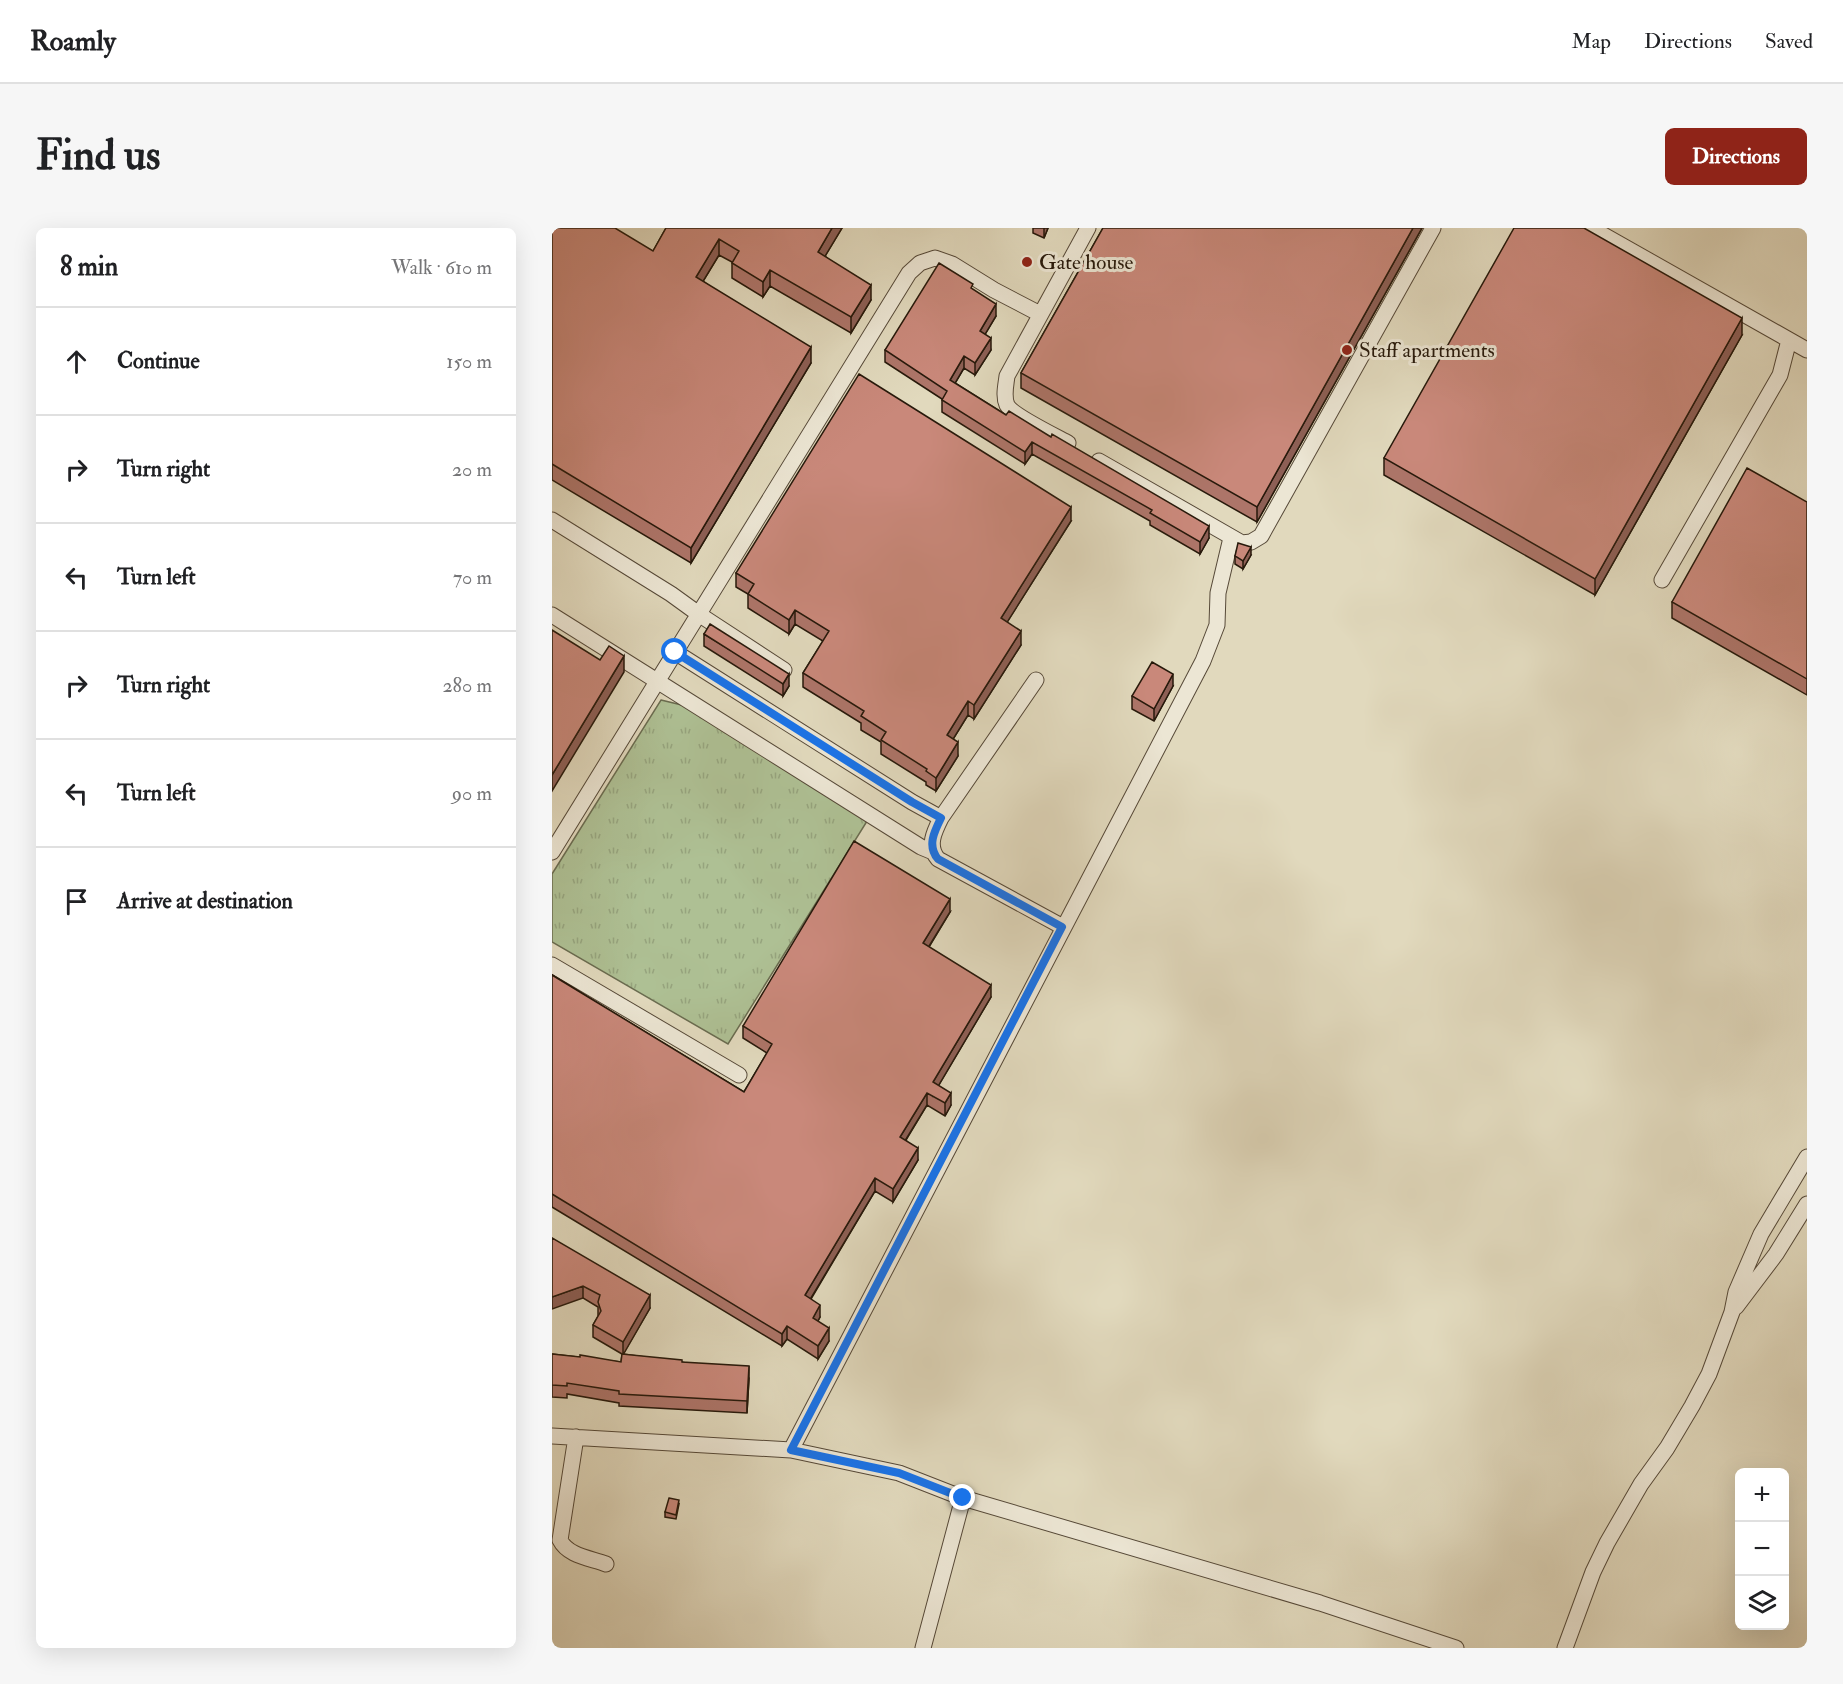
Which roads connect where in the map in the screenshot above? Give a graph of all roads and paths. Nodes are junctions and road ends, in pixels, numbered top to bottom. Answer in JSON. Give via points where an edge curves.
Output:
{"nodes":[{"id":1,"x":1088,"y":228,"type":"edge"},
{"id":2,"x":1433,"y":228,"type":"edge"},
{"id":3,"x":1591,"y":228,"type":"edge"},
{"id":4,"x":1040,"y":314,"type":"junction"},
{"id":5,"x":1789,"y":340,"type":"junction"},
{"id":6,"x":1807,"y":350,"type":"edge"},
{"id":7,"x":552,"y":520,"type":"edge"},
{"id":8,"x":1231,"y":538,"type":"junction"},
{"id":9,"x":1662,"y":579,"type":"dead end"},
{"id":10,"x":552,"y":615,"type":"edge"},
{"id":11,"x":700,"y":615,"type":"junction"},
{"id":12,"x":675,"y":652,"type":"junction"},
{"id":13,"x":784,"y":670,"type":"edge"},
{"id":14,"x":1036,"y":680,"type":"dead end"},
{"id":15,"x":658,"y":681,"type":"junction"},
{"id":16,"x":941,"y":818,"type":"junction"},
{"id":17,"x":552,"y":852,"type":"edge"},
{"id":18,"x":933,"y":852,"type":"junction"},
{"id":19,"x":1062,"y":927,"type":"junction"},
{"id":20,"x":552,"y":965,"type":"edge"},
{"id":21,"x":739,"y":1075,"type":"dead end"},
{"id":22,"x":1807,"y":1157,"type":"edge"},
{"id":23,"x":1807,"y":1204,"type":"edge"},
{"id":24,"x":1732,"y":1312,"type":"junction"},
{"id":25,"x":552,"y":1436,"type":"edge"},
{"id":26,"x":576,"y":1437,"type":"junction"},
{"id":27,"x":791,"y":1450,"type":"junction"},
{"id":28,"x":963,"y":1498,"type":"junction"},
{"id":29,"x":606,"y":1564,"type":"dead end"},
{"id":30,"x":923,"y":1648,"type":"edge"},
{"id":31,"x":1456,"y":1648,"type":"edge"},
{"id":32,"x":1565,"y":1648,"type":"edge"}],
"edges":[{"from":1,"to":4,"type":"street"},
{"from":2,"to":8,"type":"street","via":[[1261,536],[1242,543]]},
{"from":3,"to":5,"type":"street"},
{"from":4,"to":8,"type":"street","via":[[1007,376],[1007,405]]},
{"from":4,"to":11,"type":"street","via":[[952,264],[935,258],[920,263],[909,273]]},
{"from":5,"to":6,"type":"street"},
{"from":5,"to":9,"type":"street","via":[[1780,375]]},
{"from":7,"to":11,"type":"street"},
{"from":8,"to":19,"type":"street","via":[[1212,640]]},
{"from":10,"to":15,"type":"street"},
{"from":11,"to":12,"type":"street"},
{"from":11,"to":13,"type":"street"},
{"from":12,"to":15,"type":"street"},
{"from":12,"to":16,"type":"street"},
{"from":14,"to":16,"type":"street"},
{"from":15,"to":17,"type":"street"},
{"from":15,"to":18,"type":"street"},
{"from":16,"to":18,"type":"street","via":[[934,831]]},
{"from":18,"to":19,"type":"street","via":[[938,859]]},
{"from":19,"to":27,"type":"street"},
{"from":20,"to":21,"type":"street"},
{"from":22,"to":24,"type":"street","via":[[1761,1234],[1736,1292]]},
{"from":23,"to":24,"type":"street","via":[[1776,1254]]},
{"from":24,"to":32,"type":"street","via":[[1709,1374],[1692,1406],[1606,1543]]},
{"from":25,"to":26,"type":"street"},
{"from":26,"to":27,"type":"street"},
{"from":26,"to":29,"type":"street","via":[[560,1540],[569,1551]]},
{"from":27,"to":28,"type":"street","via":[[899,1473]]},
{"from":28,"to":30,"type":"street"},
{"from":28,"to":31,"type":"street","via":[[1265,1586]]}]}
